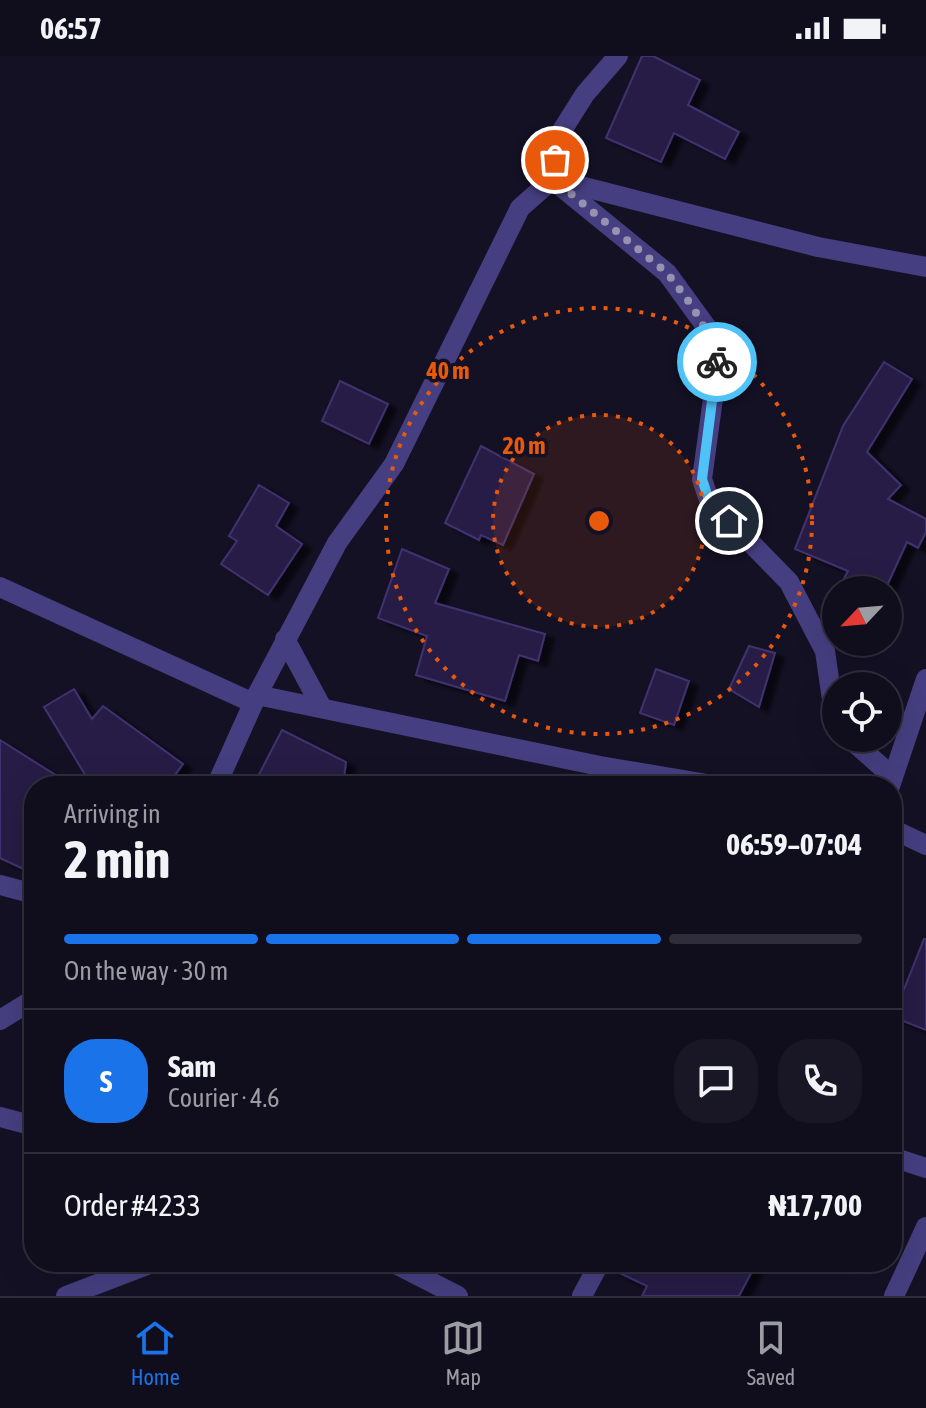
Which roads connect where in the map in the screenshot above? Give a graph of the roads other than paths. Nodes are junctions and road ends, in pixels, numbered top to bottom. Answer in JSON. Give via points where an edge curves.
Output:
{"nodes":[{"id":1,"x":618,"y":56,"type":"edge"},
{"id":2,"x":553,"y":179,"type":"junction"},
{"id":3,"x":926,"y":267,"type":"edge"},
{"id":4,"x":0,"y":587,"type":"edge"},
{"id":5,"x":285,"y":639,"type":"junction"},
{"id":6,"x":828,"y":672,"type":"edge"},
{"id":7,"x":926,"y":679,"type":"edge"},
{"id":8,"x":255,"y":699,"type":"junction"},
{"id":9,"x":322,"y":708,"type":"junction"},
{"id":10,"x":863,"y":752,"type":"edge"},
{"id":11,"x":220,"y":776,"type":"edge"},
{"id":12,"x":660,"y":776,"type":"edge"},
{"id":13,"x":886,"y":776,"type":"edge"},
{"id":14,"x":894,"y":776,"type":"edge"},
{"id":15,"x":902,"y":834,"type":"edge"},
{"id":16,"x":926,"y":845,"type":"edge"},
{"id":17,"x":0,"y":885,"type":"edge"},
{"id":18,"x":24,"y":891,"type":"edge"},
{"id":19,"x":24,"y":1005,"type":"edge"},
{"id":20,"x":0,"y":1020,"type":"edge"},
{"id":21,"x":0,"y":1117,"type":"edge"},
{"id":22,"x":24,"y":1123,"type":"edge"},
{"id":23,"x":902,"y":1160,"type":"edge"},
{"id":24,"x":926,"y":1168,"type":"edge"},
{"id":25,"x":926,"y":1227,"type":"edge"},
{"id":26,"x":129,"y":1272,"type":"edge"},
{"id":27,"x":411,"y":1272,"type":"edge"},
{"id":28,"x":595,"y":1272,"type":"edge"},
{"id":29,"x":66,"y":1296,"type":"edge"},
{"id":30,"x":458,"y":1296,"type":"edge"},
{"id":31,"x":582,"y":1296,"type":"edge"},
{"id":32,"x":894,"y":1296,"type":"edge"}],
"edges":[{"from":1,"to":2,"type":"street","via":[[556,140]]},
{"from":2,"to":3,"type":"street","via":[[818,247]]},
{"from":2,"to":5,"type":"street","via":[[520,208],[394,464],[337,543]]},
{"from":2,"to":6,"type":"street","via":[[667,273],[710,332],[718,362],[702,479],[709,500],[789,582],[825,651]]},
{"from":4,"to":8,"type":"street"},
{"from":5,"to":8,"type":"street"},
{"from":5,"to":9,"type":"street"},
{"from":7,"to":14,"type":"street"},
{"from":8,"to":9,"type":"street"},
{"from":8,"to":11,"type":"street"},
{"from":9,"to":12,"type":"street"},
{"from":10,"to":13,"type":"street"},
{"from":15,"to":16,"type":"street"},
{"from":17,"to":18,"type":"street"},
{"from":19,"to":20,"type":"street"},
{"from":21,"to":22,"type":"street"},
{"from":23,"to":24,"type":"street"},
{"from":25,"to":32,"type":"street"},
{"from":26,"to":29,"type":"street"},
{"from":27,"to":30,"type":"street"},
{"from":28,"to":31,"type":"street"}]}
